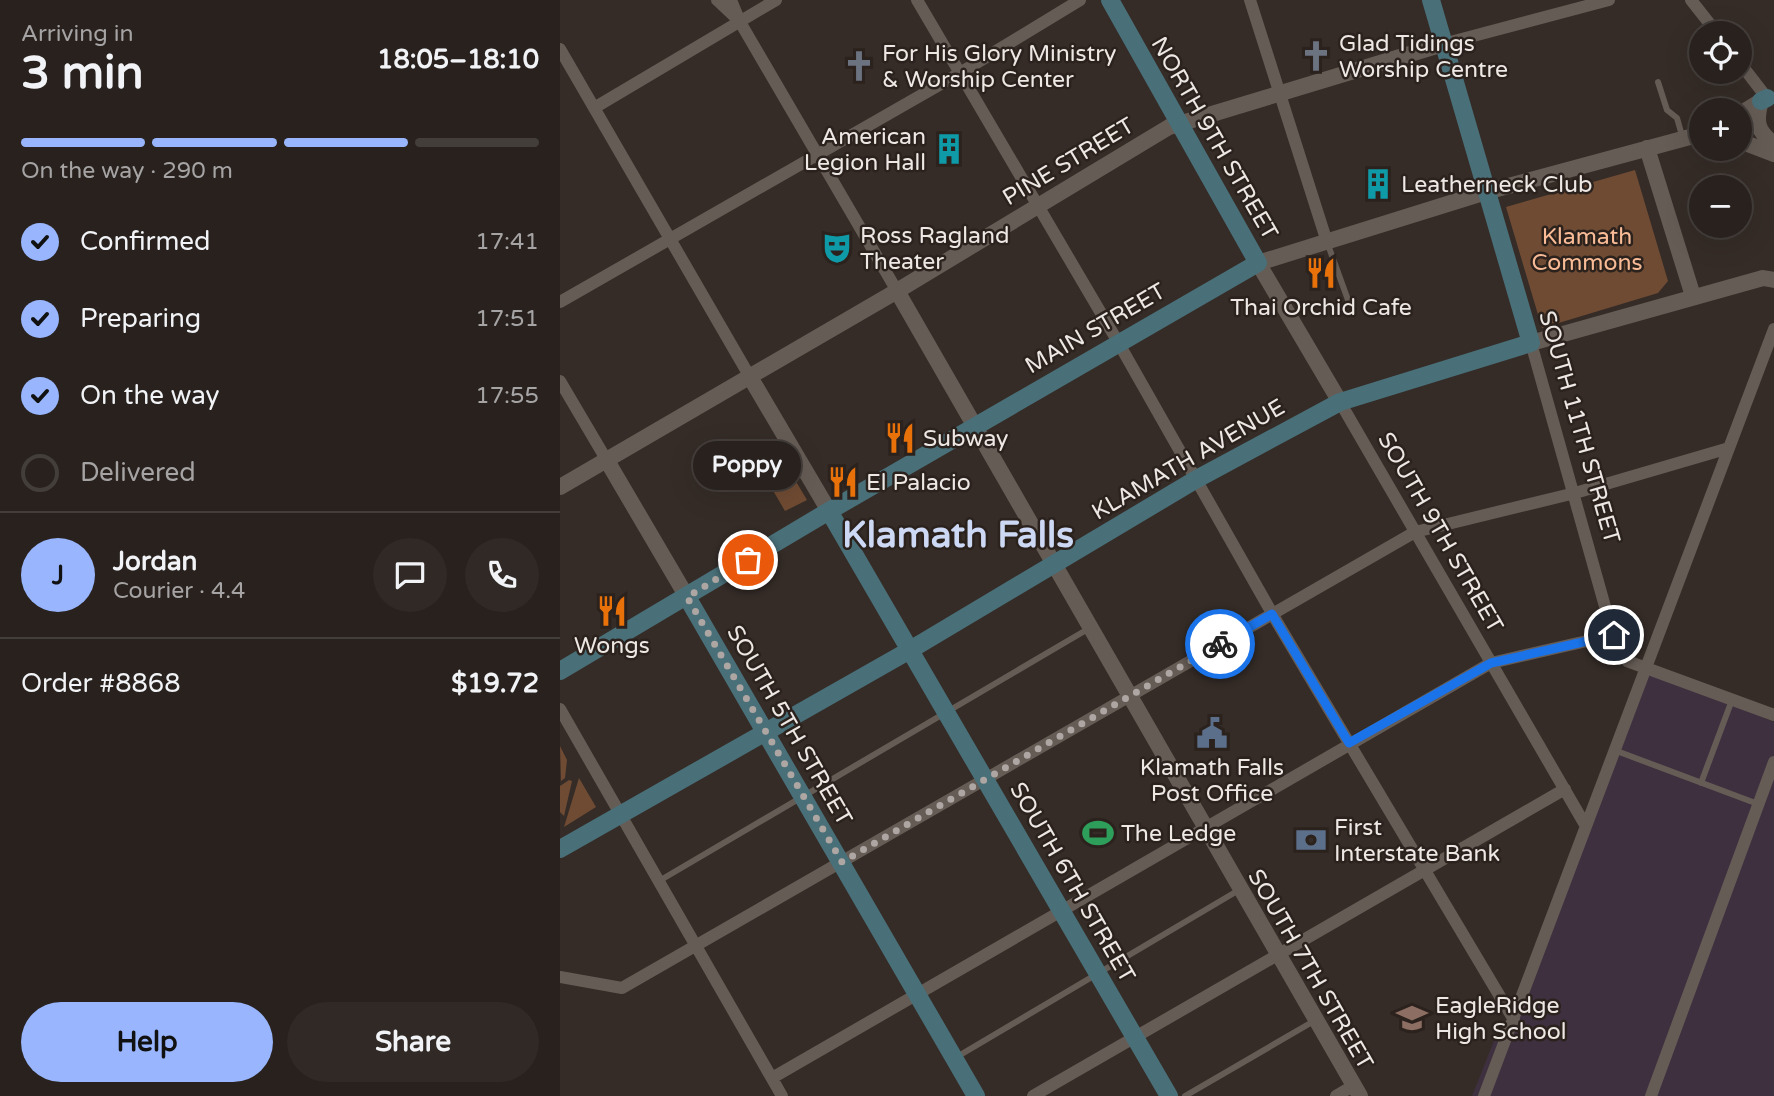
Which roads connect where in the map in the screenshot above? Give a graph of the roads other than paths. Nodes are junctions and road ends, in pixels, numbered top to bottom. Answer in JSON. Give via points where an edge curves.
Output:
{"nodes":[{"id":1,"x":717,"y":0,"type":"edge"},
{"id":2,"x":731,"y":0,"type":"edge"},
{"id":3,"x":776,"y":0,"type":"edge"},
{"id":4,"x":917,"y":0,"type":"edge"},
{"id":5,"x":1080,"y":0,"type":"edge"},
{"id":6,"x":1110,"y":0,"type":"edge"},
{"id":7,"x":1250,"y":0,"type":"edge"},
{"id":8,"x":1431,"y":0,"type":"edge"},
{"id":9,"x":1609,"y":0,"type":"edge"},
{"id":10,"x":1691,"y":0,"type":"edge"},
{"id":11,"x":1708,"y":21,"type":"edge"},
{"id":12,"x":740,"y":22,"type":"junction"},
{"id":13,"x":1443,"y":44,"type":"junction"},
{"id":14,"x":560,"y":49,"type":"edge"},
{"id":15,"x":960,"y":73,"type":"junction"},
{"id":16,"x":1752,"y":78,"type":"edge"},
{"id":17,"x":1658,"y":82,"type":"dead end"},
{"id":18,"x":1279,"y":95,"type":"junction"},
{"id":19,"x":1767,"y":97,"type":"edge"},
{"id":20,"x":1752,"y":106,"type":"edge"},
{"id":21,"x":594,"y":108,"type":"junction"},
{"id":22,"x":1177,"y":123,"type":"junction"},
{"id":23,"x":1689,"y":137,"type":"edge"},
{"id":24,"x":1683,"y":139,"type":"junction"},
{"id":25,"x":1774,"y":144,"type":"edge"},
{"id":26,"x":1752,"y":146,"type":"edge"},
{"id":27,"x":1647,"y":148,"type":"junction"},
{"id":28,"x":817,"y":154,"type":"junction"},
{"id":29,"x":1774,"y":154,"type":"edge"},
{"id":30,"x":1486,"y":192,"type":"junction"},
{"id":31,"x":1037,"y":206,"type":"junction"},
{"id":32,"x":671,"y":239,"type":"junction"},
{"id":33,"x":1327,"y":242,"type":"junction"},
{"id":34,"x":1258,"y":263,"type":"junction"},
{"id":35,"x":1774,"y":280,"type":"edge"},
{"id":36,"x":897,"y":291,"type":"junction"},
{"id":37,"x":1693,"y":296,"type":"junction"},
{"id":38,"x":1348,"y":300,"type":"dead end"},
{"id":39,"x":560,"y":302,"type":"edge"},
{"id":40,"x":1774,"y":329,"type":"edge"},
{"id":41,"x":1118,"y":342,"type":"junction"},
{"id":42,"x":1531,"y":343,"type":"junction"},
{"id":43,"x":750,"y":377,"type":"junction"},
{"id":44,"x":560,"y":381,"type":"edge"},
{"id":45,"x":1339,"y":402,"type":"junction"},
{"id":46,"x":975,"y":426,"type":"junction"},
{"id":47,"x":1729,"y":448,"type":"junction"},
{"id":48,"x":606,"y":459,"type":"junction"},
{"id":49,"x":1195,"y":480,"type":"junction"},
{"id":50,"x":560,"y":487,"type":"edge"},
{"id":51,"x":1575,"y":492,"type":"junction"},
{"id":52,"x":829,"y":511,"type":"junction"},
{"id":53,"x":1415,"y":532,"type":"junction"},
{"id":54,"x":1052,"y":565,"type":"junction"},
{"id":55,"x":687,"y":597,"type":"junction"},
{"id":56,"x":1272,"y":614,"type":"junction"},
{"id":57,"x":1088,"y":629,"type":"junction"},
{"id":58,"x":1614,"y":635,"type":"junction"},
{"id":59,"x":910,"y":650,"type":"junction"},
{"id":60,"x":1491,"y":663,"type":"junction"},
{"id":61,"x":1644,"y":668,"type":"junction"},
{"id":62,"x":560,"y":671,"type":"edge"},
{"id":63,"x":1127,"y":696,"type":"junction"},
{"id":64,"x":1732,"y":700,"type":"junction"},
{"id":65,"x":560,"y":709,"type":"edge"},
{"id":66,"x":946,"y":713,"type":"junction"},
{"id":67,"x":1774,"y":715,"type":"edge"},
{"id":68,"x":767,"y":733,"type":"junction"},
{"id":69,"x":1349,"y":743,"type":"junction"},
{"id":70,"x":1614,"y":750,"type":"junction"},
{"id":71,"x":1774,"y":762,"type":"edge"},
{"id":72,"x":985,"y":780,"type":"junction"},
{"id":73,"x":1701,"y":783,"type":"junction"},
{"id":74,"x":1565,"y":789,"type":"junction"},
{"id":75,"x":804,"y":796,"type":"junction"},
{"id":76,"x":1758,"y":804,"type":"junction"},
{"id":77,"x":620,"y":812,"type":"junction"},
{"id":78,"x":1584,"y":823,"type":"junction"},
{"id":79,"x":1203,"y":828,"type":"junction"},
{"id":80,"x":560,"y":849,"type":"edge"},
{"id":81,"x":842,"y":862,"type":"junction"},
{"id":82,"x":1423,"y":870,"type":"junction"},
{"id":83,"x":659,"y":881,"type":"junction"},
{"id":84,"x":1239,"y":890,"type":"junction"},
{"id":85,"x":1061,"y":911,"type":"junction"},
{"id":86,"x":696,"y":946,"type":"junction"},
{"id":87,"x":1277,"y":956,"type":"junction"},
{"id":88,"x":1098,"y":974,"type":"junction"},
{"id":89,"x":560,"y":977,"type":"edge"},
{"id":90,"x":915,"y":995,"type":"junction"},
{"id":91,"x":1315,"y":1020,"type":"junction"},
{"id":92,"x":1514,"y":1020,"type":"junction"},
{"id":93,"x":1135,"y":1037,"type":"junction"},
{"id":94,"x":953,"y":1059,"type":"junction"},
{"id":95,"x":772,"y":1078,"type":"junction"},
{"id":96,"x":1356,"y":1091,"type":"edge"},
{"id":97,"x":782,"y":1096,"type":"edge"},
{"id":98,"x":976,"y":1096,"type":"edge"},
{"id":99,"x":1033,"y":1096,"type":"edge"},
{"id":100,"x":1169,"y":1096,"type":"edge"},
{"id":101,"x":1185,"y":1096,"type":"edge"},
{"id":102,"x":1336,"y":1096,"type":"edge"},
{"id":103,"x":1484,"y":1096,"type":"edge"},
{"id":104,"x":1651,"y":1096,"type":"edge"}],
"edges":[{"from":1,"to":12,"type":"street"},
{"from":2,"to":12,"type":"street"},
{"from":3,"to":12,"type":"street"},
{"from":4,"to":15,"type":"street"},
{"from":5,"to":15,"type":"street"},
{"from":6,"to":22,"type":"main road","name":"NORTH 9TH STREET"},
{"from":7,"to":18,"type":"street"},
{"from":8,"to":13,"type":"main road","name":"SOUTH 11TH STREET"},
{"from":9,"to":13,"type":"street","name":"PINE STREET"},
{"from":10,"to":11,"type":"street"},
{"from":12,"to":21,"type":"street"},
{"from":12,"to":28,"type":"street"},
{"from":13,"to":18,"type":"street","name":"PINE STREET"},
{"from":13,"to":30,"type":"main road","name":"SOUTH 11TH STREET"},
{"from":14,"to":21,"type":"street"},
{"from":15,"to":28,"type":"street"},
{"from":15,"to":31,"type":"street"},
{"from":16,"to":19,"type":"street"},
{"from":17,"to":24,"type":"lane","via":[[1667,110],[1678,118]]},
{"from":18,"to":22,"type":"street","name":"PINE STREET"},
{"from":18,"to":33,"type":"street"},
{"from":19,"to":20,"type":"street"},
{"from":19,"to":25,"type":"street","via":[[1756,118],[1761,134]]},
{"from":21,"to":32,"type":"street"},
{"from":22,"to":31,"type":"street","name":"PINE STREET"},
{"from":22,"to":34,"type":"main road","name":"NORTH 9TH STREET"},
{"from":23,"to":24,"type":"street","name":"MAIN STREET"},
{"from":24,"to":27,"type":"street","name":"MAIN STREET"},
{"from":26,"to":29,"type":"street"},
{"from":27,"to":30,"type":"street","name":"MAIN STREET"},
{"from":27,"to":37,"type":"street"},
{"from":28,"to":32,"type":"street"},
{"from":28,"to":36,"type":"street"},
{"from":30,"to":33,"type":"street","name":"MAIN STREET"},
{"from":30,"to":42,"type":"main road","name":"SOUTH 11TH STREET"},
{"from":31,"to":36,"type":"street","name":"PINE STREET"},
{"from":31,"to":41,"type":"street"},
{"from":32,"to":39,"type":"street"},
{"from":32,"to":43,"type":"street"},
{"from":33,"to":34,"type":"street","name":"MAIN STREET"},
{"from":33,"to":38,"type":"lane"},
{"from":34,"to":41,"type":"main road","name":"MAIN STREET"},
{"from":34,"to":45,"type":"street","name":"SOUTH 9TH STREET"},
{"from":35,"to":37,"type":"street","name":"KLAMATH AVENUE","via":[[1763,278]]},
{"from":36,"to":43,"type":"street","name":"PINE STREET"},
{"from":36,"to":46,"type":"street","name":"SOUTH 7TH STREET"},
{"from":37,"to":42,"type":"street","name":"KLAMATH AVENUE"},
{"from":40,"to":47,"type":"street"},
{"from":41,"to":46,"type":"main road","name":"MAIN STREET"},
{"from":41,"to":49,"type":"street"},
{"from":42,"to":45,"type":"main road","name":"KLAMATH AVENUE"},
{"from":42,"to":51,"type":"street","name":"SOUTH 11TH STREET"},
{"from":43,"to":48,"type":"street","name":"PINE STREET"},
{"from":43,"to":52,"type":"street"},
{"from":44,"to":48,"type":"street"},
{"from":45,"to":49,"type":"main road","name":"KLAMATH AVENUE"},
{"from":45,"to":53,"type":"street","name":"SOUTH 9TH STREET"},
{"from":46,"to":52,"type":"main road","name":"MAIN STREET"},
{"from":46,"to":54,"type":"street","name":"SOUTH 7TH STREET"},
{"from":47,"to":51,"type":"street"},
{"from":47,"to":61,"type":"street"},
{"from":48,"to":50,"type":"street","name":"PINE STREET"},
{"from":48,"to":55,"type":"street"},
{"from":49,"to":54,"type":"main road","name":"KLAMATH AVENUE"},
{"from":49,"to":56,"type":"street"},
{"from":51,"to":53,"type":"street"},
{"from":51,"to":58,"type":"street","name":"SOUTH 11TH STREET"},
{"from":52,"to":55,"type":"main road","name":"MAIN STREET"},
{"from":52,"to":59,"type":"main road","name":"SOUTH 6TH STREET"},
{"from":53,"to":56,"type":"street"},
{"from":53,"to":60,"type":"street","name":"SOUTH 9TH STREET"},
{"from":54,"to":57,"type":"street","name":"SOUTH 7TH STREET"},
{"from":54,"to":59,"type":"main road","name":"KLAMATH AVENUE"},
{"from":55,"to":62,"type":"main road","name":"MAIN STREET"},
{"from":55,"to":68,"type":"main road","name":"SOUTH 5TH STREET"},
{"from":56,"to":63,"type":"street"},
{"from":56,"to":69,"type":"street"},
{"from":57,"to":63,"type":"street","name":"SOUTH 7TH STREET"},
{"from":57,"to":66,"type":"lane"},
{"from":58,"to":60,"type":"street"},
{"from":58,"to":61,"type":"street","name":"SOUTH 11TH STREET","via":[[1627,661]]},
{"from":59,"to":66,"type":"main road","name":"SOUTH 6TH STREET"},
{"from":59,"to":68,"type":"main road","name":"KLAMATH AVENUE"},
{"from":60,"to":69,"type":"street"},
{"from":60,"to":74,"type":"street","name":"SOUTH 9TH STREET"},
{"from":61,"to":64,"type":"street"},
{"from":61,"to":70,"type":"street"},
{"from":63,"to":72,"type":"street"},
{"from":63,"to":79,"type":"street","name":"SOUTH 7TH STREET"},
{"from":64,"to":67,"type":"street"},
{"from":64,"to":73,"type":"lane"},
{"from":65,"to":77,"type":"street"},
{"from":66,"to":72,"type":"main road","name":"SOUTH 6TH STREET"},
{"from":66,"to":75,"type":"lane"},
{"from":68,"to":75,"type":"main road","name":"SOUTH 5TH STREET"},
{"from":68,"to":77,"type":"main road","name":"KLAMATH AVENUE"},
{"from":69,"to":79,"type":"street"},
{"from":69,"to":82,"type":"street"},
{"from":70,"to":73,"type":"lane"},
{"from":70,"to":78,"type":"street"},
{"from":71,"to":76,"type":"street"},
{"from":72,"to":81,"type":"street"},
{"from":72,"to":85,"type":"main road","name":"SOUTH 6TH STREET"},
{"from":73,"to":76,"type":"lane"},
{"from":74,"to":78,"type":"street","name":"SOUTH 9TH STREET"},
{"from":74,"to":82,"type":"street"},
{"from":75,"to":81,"type":"main road","name":"SOUTH 5TH STREET"},
{"from":75,"to":83,"type":"lane"},
{"from":76,"to":104,"type":"street"},
{"from":77,"to":80,"type":"main road","name":"KLAMATH AVENUE"},
{"from":77,"to":83,"type":"street"},
{"from":78,"to":92,"type":"street"},
{"from":79,"to":84,"type":"street","name":"SOUTH 7TH STREET"},
{"from":79,"to":85,"type":"street"},
{"from":81,"to":86,"type":"street"},
{"from":81,"to":90,"type":"main road","name":"SOUTH 5TH STREET"},
{"from":82,"to":87,"type":"street"},
{"from":82,"to":92,"type":"street"},
{"from":83,"to":86,"type":"street"},
{"from":84,"to":87,"type":"street","name":"SOUTH 7TH STREET"},
{"from":84,"to":88,"type":"lane"},
{"from":85,"to":88,"type":"main road","name":"SOUTH 6TH STREET"},
{"from":85,"to":90,"type":"street"},
{"from":86,"to":89,"type":"street","via":[[622,988]]},
{"from":86,"to":95,"type":"street"},
{"from":87,"to":91,"type":"street","name":"SOUTH 7TH STREET"},
{"from":87,"to":93,"type":"street"},
{"from":88,"to":93,"type":"main road","name":"SOUTH 6TH STREET"},
{"from":88,"to":94,"type":"lane"},
{"from":90,"to":94,"type":"main road","name":"SOUTH 5TH STREET"},
{"from":90,"to":95,"type":"street"},
{"from":91,"to":96,"type":"street","name":"SOUTH 7TH STREET"},
{"from":91,"to":101,"type":"lane"},
{"from":92,"to":103,"type":"street"},
{"from":93,"to":99,"type":"street"},
{"from":93,"to":100,"type":"main road","name":"SOUTH 6TH STREET"},
{"from":94,"to":98,"type":"main road","name":"SOUTH 5TH STREET"},
{"from":95,"to":97,"type":"street"},
{"from":96,"to":102,"type":"street"}]}
